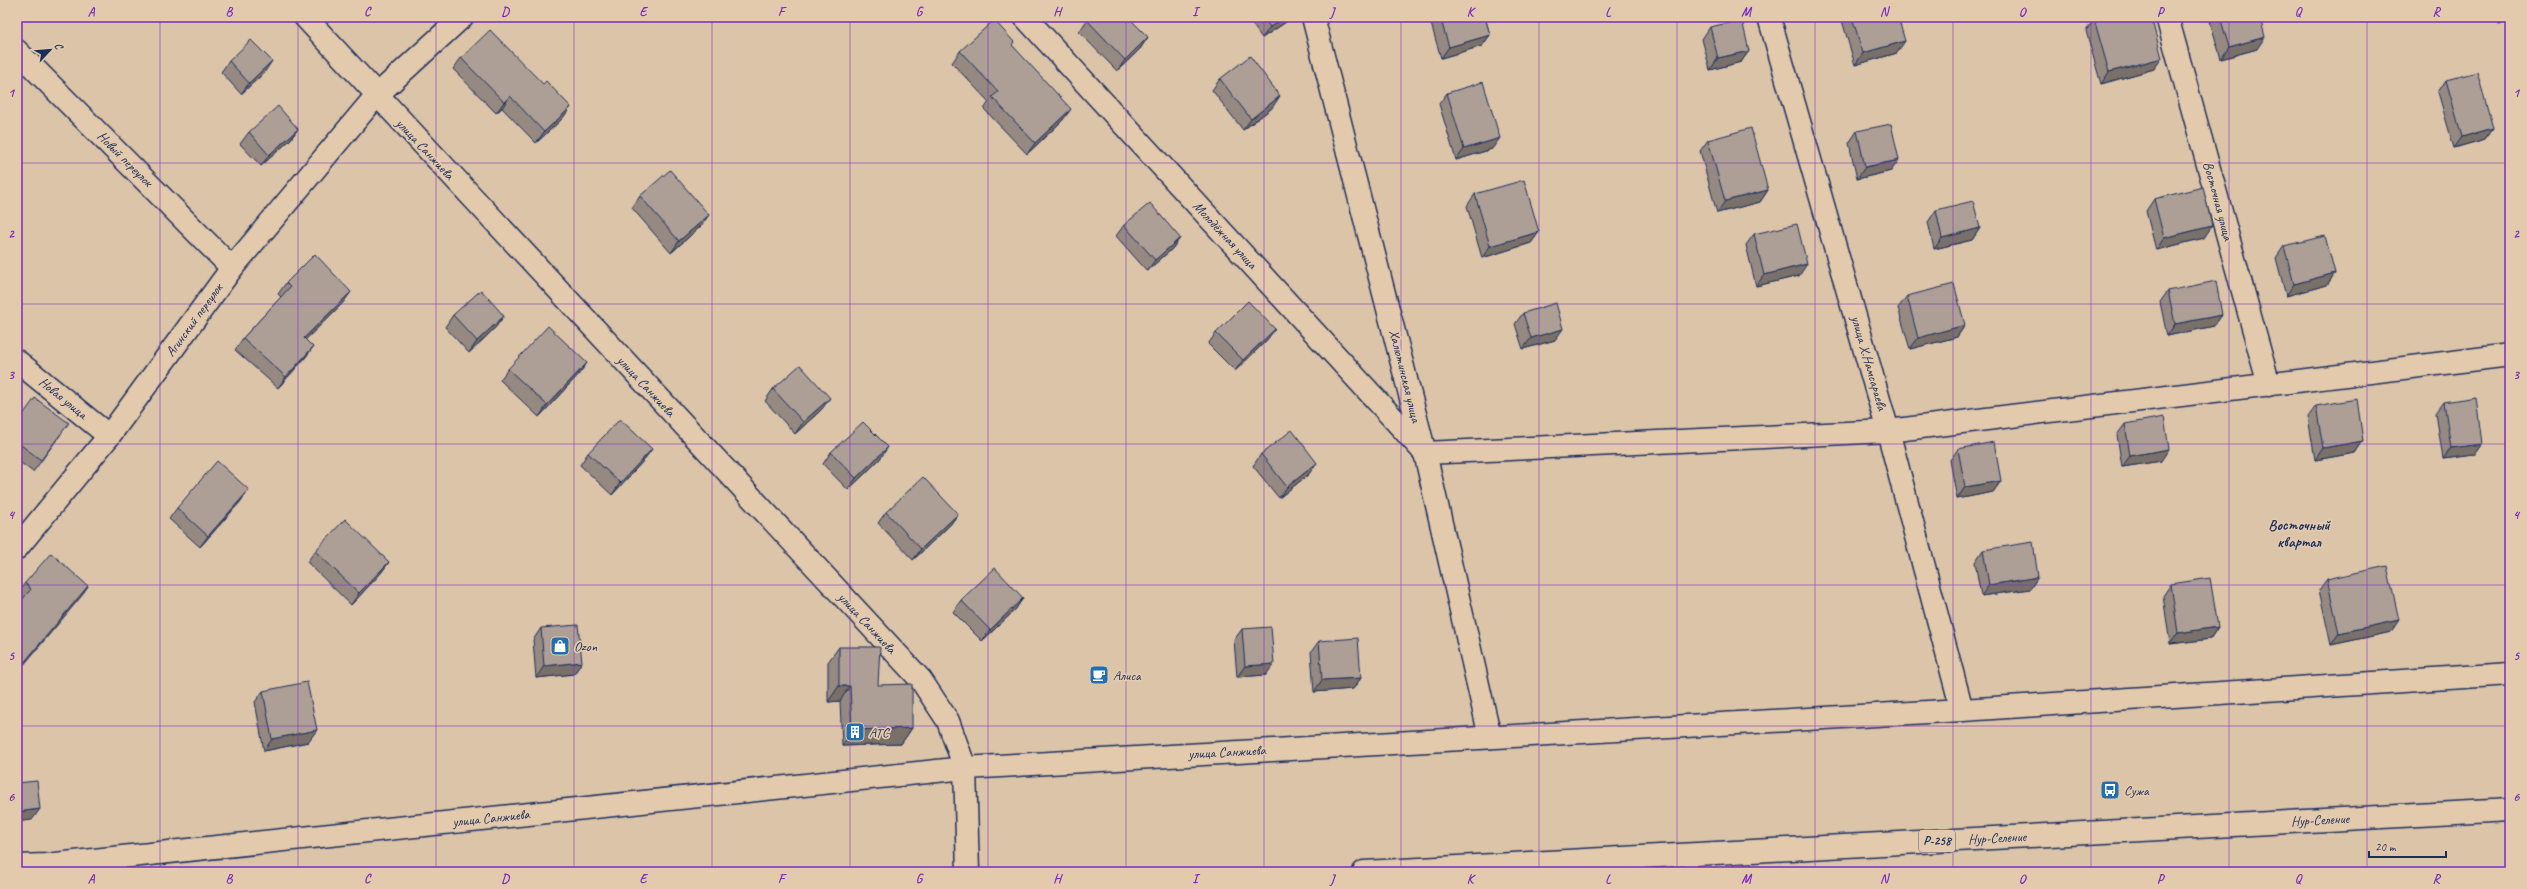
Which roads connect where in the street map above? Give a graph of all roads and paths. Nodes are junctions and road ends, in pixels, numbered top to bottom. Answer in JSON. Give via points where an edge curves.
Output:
{"nodes":[{"id":1,"x":305,"y":17,"type":"edge"},
{"id":2,"x":462,"y":17,"type":"edge"},
{"id":3,"x":1025,"y":17,"type":"edge"},
{"id":4,"x":1313,"y":17,"type":"edge"},
{"id":5,"x":1769,"y":17,"type":"edge"},
{"id":6,"x":2167,"y":17,"type":"edge"},
{"id":7,"x":17,"y":51,"type":"edge"},
{"id":8,"x":376,"y":96,"type":"junction"},
{"id":9,"x":232,"y":268,"type":"junction"},
{"id":10,"x":2510,"y":355,"type":"edge"},
{"id":11,"x":17,"y":361,"type":"edge"},
{"id":12,"x":2269,"y":385,"type":"junction"},
{"id":13,"x":1888,"y":431,"type":"junction"},
{"id":14,"x":109,"y":436,"type":"junction"},
{"id":15,"x":1425,"y":453,"type":"junction"},
{"id":16,"x":17,"y":548,"type":"edge"},
{"id":17,"x":2510,"y":674,"type":"edge"},
{"id":18,"x":1962,"y":710,"type":"junction"},
{"id":19,"x":1490,"y":737,"type":"junction"},
{"id":20,"x":965,"y":768,"type":"junction"},
{"id":21,"x":2510,"y":810,"type":"edge"},
{"id":22,"x":17,"y":866,"type":"edge"},
{"id":23,"x":968,"y":872,"type":"edge"},
{"id":24,"x":1364,"y":872,"type":"edge"}],
"edges":[{"from":1,"to":8,"type":"main road","name":"улица Санжиева"},
{"from":2,"to":8,"type":"main road","name":"Агинский переулок"},
{"from":3,"to":15,"type":"main road","name":"Молодёжная улица"},
{"from":4,"to":15,"type":"main road","name":"Халютинская улица"},
{"from":5,"to":13,"type":"main road","name":"улица Х.Намсараева"},
{"from":6,"to":12,"type":"main road","name":"Восточная улица"},
{"from":7,"to":9,"type":"main road","name":"Новый переулок"},
{"from":8,"to":9,"type":"main road","name":"Агинский переулок"},
{"from":8,"to":20,"type":"main road","name":"улица Санжиева","via":[[921,680],[948,721]]},
{"from":9,"to":14,"type":"main road","name":"Агинский переулок"},
{"from":10,"to":12,"type":"main road"},
{"from":11,"to":14,"type":"main road","name":"Новая улица"},
{"from":12,"to":13,"type":"main road"},
{"from":13,"to":15,"type":"main road"},
{"from":13,"to":18,"type":"main road","name":"улица Х.Намсараева"},
{"from":14,"to":16,"type":"main road","name":"Агинский переулок"},
{"from":15,"to":19,"type":"main road","name":"Халютинская улица"},
{"from":17,"to":18,"type":"main road","name":"улица Санжиева"},
{"from":18,"to":19,"type":"main road","name":"улица Санжиева"},
{"from":19,"to":20,"type":"main road","name":"улица Санжиева"},
{"from":20,"to":22,"type":"main road","name":"улица Санжиева"},
{"from":20,"to":23,"type":"main road","name":"улица Санжиева"},
{"from":21,"to":24,"type":"main road","name":"Нур-Селение","number":"Р-258"}]}
